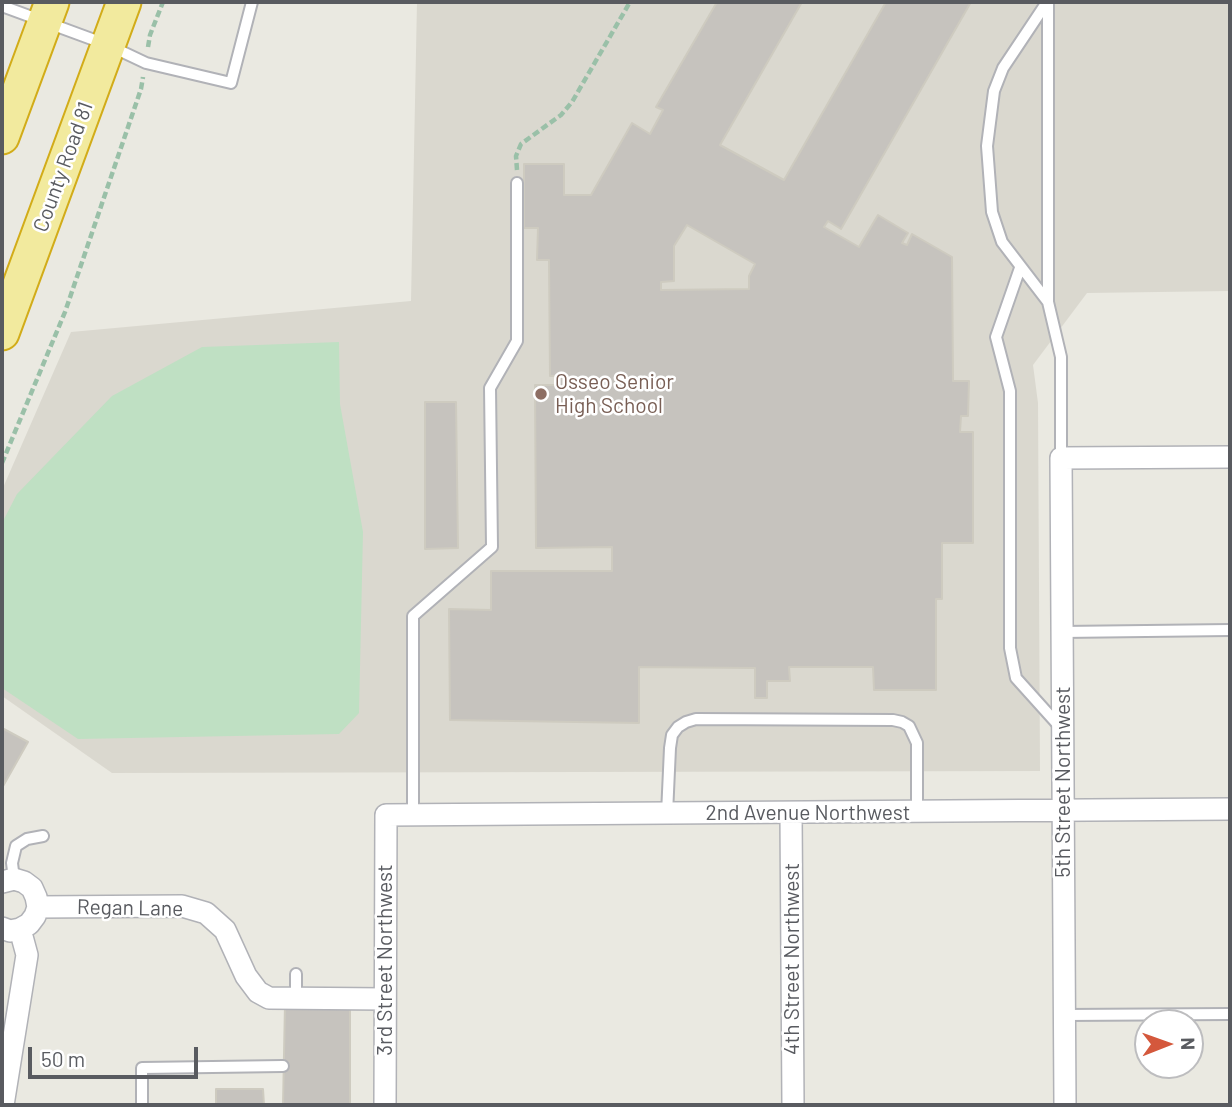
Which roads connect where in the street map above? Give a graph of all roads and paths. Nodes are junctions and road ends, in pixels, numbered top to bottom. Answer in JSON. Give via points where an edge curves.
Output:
{"nodes":[{"id":1,"x":124,"y":2,"type":"edge"},
{"id":2,"x":163,"y":2,"type":"edge"},
{"id":3,"x":252,"y":2,"type":"edge"},
{"id":4,"x":630,"y":2,"type":"edge"},
{"id":5,"x":1048,"y":2,"type":"edge"},
{"id":6,"x":2,"y":6,"type":"edge"},
{"id":7,"x":48,"y":12,"type":"edge"},
{"id":8,"x":108,"y":45,"type":"junction"},
{"id":9,"x":146,"y":64,"type":"junction"},
{"id":10,"x":2,"y":137,"type":"edge"},
{"id":11,"x":517,"y":183,"type":"joint"},
{"id":12,"x":1020,"y":268,"type":"junction"},
{"id":13,"x":1048,"y":302,"type":"junction"},
{"id":14,"x":2,"y":332,"type":"edge"},
{"id":15,"x":1230,"y":457,"type":"edge"},
{"id":16,"x":1061,"y":458,"type":"junction"},
{"id":17,"x":2,"y":463,"type":"edge"},
{"id":18,"x":1230,"y":631,"type":"edge"},
{"id":19,"x":1062,"y":632,"type":"junction"},
{"id":20,"x":1063,"y":730,"type":"junction"},
{"id":21,"x":1230,"y":809,"type":"edge"},
{"id":22,"x":1063,"y":810,"type":"junction"},
{"id":23,"x":917,"y":812,"type":"junction"},
{"id":24,"x":791,"y":813,"type":"junction"},
{"id":25,"x":667,"y":814,"type":"junction"},
{"id":26,"x":386,"y":815,"type":"joint"},
{"id":27,"x":413,"y":815,"type":"junction"},
{"id":28,"x":43,"y":836,"type":"dead end"},
{"id":29,"x":8,"y":880,"type":"edge"},
{"id":30,"x":38,"y":907,"type":"junction"},
{"id":31,"x":11,"y":929,"type":"edge"},
{"id":32,"x":296,"y":974,"type":"dead end"},
{"id":33,"x":296,"y":998,"type":"junction"},
{"id":34,"x":385,"y":999,"type":"junction"},
{"id":35,"x":1230,"y":1014,"type":"edge"},
{"id":36,"x":1065,"y":1015,"type":"junction"},
{"id":37,"x":283,"y":1066,"type":"dead end"},
{"id":38,"x":3,"y":1105,"type":"edge"},
{"id":39,"x":142,"y":1105,"type":"edge"},
{"id":40,"x":385,"y":1105,"type":"edge"},
{"id":41,"x":793,"y":1105,"type":"edge"},
{"id":42,"x":1065,"y":1105,"type":"edge"}],
"edges":[{"from":1,"to":8,"type":"highway","name":"County Road 81"},
{"from":2,"to":9,"type":"path","via":[[150,35]]},
{"from":3,"to":9,"type":"lane","via":[[231,83]]},
{"from":4,"to":11,"type":"path","via":[[572,102],[521,144],[516,156]]},
{"from":5,"to":12,"type":"lane","via":[[1003,68],[990,110],[987,146],[992,212],[1002,242]]},
{"from":5,"to":13,"type":"lane"},
{"from":6,"to":7,"type":"lane"},
{"from":7,"to":8,"type":"lane"},
{"from":7,"to":10,"type":"highway"},
{"from":8,"to":9,"type":"lane"},
{"from":8,"to":14,"type":"highway","name":"County Road 81"},
{"from":9,"to":17,"type":"path","via":[[65,312]]},
{"from":11,"to":27,"type":"lane","via":[[517,341],[490,388],[492,547],[413,616]]},
{"from":12,"to":13,"type":"lane"},
{"from":12,"to":20,"type":"lane","via":[[996,337],[1010,391],[1010,648],[1016,678]]},
{"from":13,"to":16,"type":"lane","via":[[1061,357]]},
{"from":15,"to":16,"type":"street"},
{"from":16,"to":19,"type":"street","name":"5th Street Northwest"},
{"from":18,"to":19,"type":"lane"},
{"from":19,"to":20,"type":"street","name":"5th Street Northwest"},
{"from":20,"to":22,"type":"street","name":"5th Street Northwest"},
{"from":21,"to":22,"type":"street","name":"2nd Avenue Northwest"},
{"from":22,"to":23,"type":"street","name":"2nd Avenue Northwest"},
{"from":22,"to":36,"type":"street","name":"5th Street Northwest"},
{"from":23,"to":24,"type":"street","name":"2nd Avenue Northwest"},
{"from":23,"to":25,"type":"lane","via":[[917,743],[902,722],[696,719],[678,727],[672,736]]},
{"from":24,"to":25,"type":"street","name":"2nd Avenue Northwest"},
{"from":24,"to":41,"type":"street","name":"4th Street Northwest"},
{"from":25,"to":27,"type":"street","name":"2nd Avenue Northwest"},
{"from":26,"to":27,"type":"street","name":"2nd Avenue Northwest"},
{"from":26,"to":34,"type":"street","name":"3rd Street Northwest"},
{"from":28,"to":29,"type":"lane","via":[[16,846]]},
{"from":29,"to":30,"type":"street","via":[[32,888]]},
{"from":30,"to":31,"type":"street","via":[[29,924]]},
{"from":30,"to":33,"type":"street","name":"Regan Lane","via":[[182,906],[206,913],[225,930],[258,992],[269,998]]},
{"from":31,"to":38,"type":"street","via":[[27,955]]},
{"from":32,"to":33,"type":"lane"},
{"from":33,"to":34,"type":"street","name":"Regan Lane"},
{"from":34,"to":40,"type":"street","name":"3rd Street Northwest"},
{"from":35,"to":36,"type":"lane"},
{"from":36,"to":42,"type":"street","name":"5th Street Northwest"},
{"from":37,"to":39,"type":"lane","via":[[142,1068]]}]}
